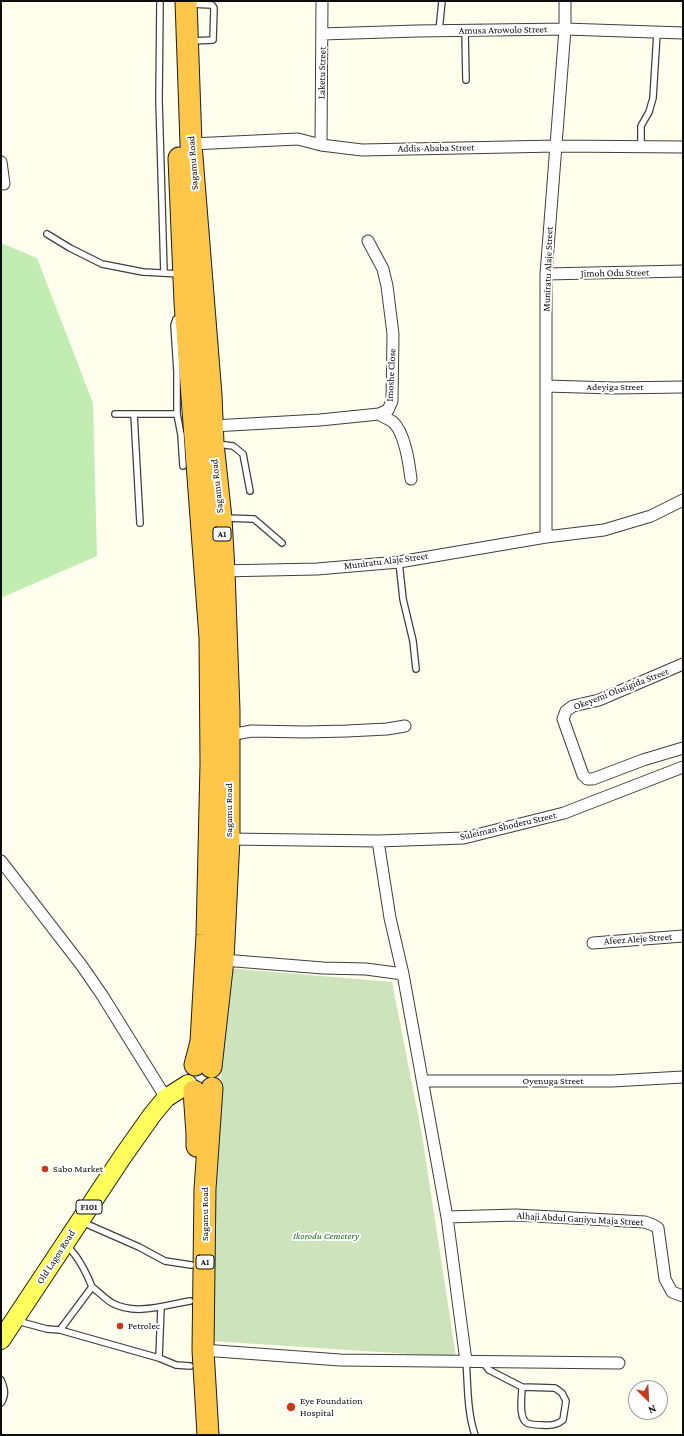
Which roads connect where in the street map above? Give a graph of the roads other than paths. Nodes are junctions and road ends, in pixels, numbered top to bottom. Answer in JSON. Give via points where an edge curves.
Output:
{"nodes":[{"id":1,"x":160,"y":1,"type":"edge"},
{"id":2,"x":322,"y":1,"type":"edge"},
{"id":3,"x":442,"y":1,"type":"edge"},
{"id":4,"x":565,"y":1,"type":"edge"},
{"id":5,"x":183,"y":2,"type":"edge"},
{"id":6,"x":565,"y":29,"type":"junction"},
{"id":7,"x":439,"y":31,"type":"junction"},
{"id":8,"x":465,"y":31,"type":"junction"},
{"id":9,"x":657,"y":33,"type":"junction"},
{"id":10,"x":683,"y":33,"type":"edge"},
{"id":11,"x":322,"y":34,"type":"junction"},
{"id":12,"x":188,"y":41,"type":"junction"},
{"id":13,"x":466,"y":80,"type":"dead end"},
{"id":14,"x":191,"y":144,"type":"junction"},
{"id":15,"x":321,"y":146,"type":"junction"},
{"id":16,"x":556,"y":146,"type":"junction"},
{"id":17,"x":641,"y":147,"type":"junction"},
{"id":18,"x":683,"y":147,"type":"edge"},
{"id":19,"x":1,"y":162,"type":"edge"},
{"id":20,"x":4,"y":184,"type":"dead end"},
{"id":21,"x":47,"y":234,"type":"dead end"},
{"id":22,"x":368,"y":241,"type":"dead end"},
{"id":23,"x":683,"y":271,"type":"edge"},
{"id":24,"x":174,"y":273,"type":"junction"},
{"id":25,"x":546,"y":274,"type":"junction"},
{"id":26,"x":192,"y":307,"type":"junction"},
{"id":27,"x":546,"y":386,"type":"junction"},
{"id":28,"x":683,"y":387,"type":"edge"},
{"id":29,"x":114,"y":414,"type":"dead end"},
{"id":30,"x":134,"y":414,"type":"junction"},
{"id":31,"x":177,"y":414,"type":"junction"},
{"id":32,"x":379,"y":414,"type":"junction"},
{"id":33,"x":213,"y":435,"type":"junction"},
{"id":34,"x":183,"y":466,"type":"dead end"},
{"id":35,"x":411,"y":479,"type":"dead end"},
{"id":36,"x":250,"y":491,"type":"dead end"},
{"id":37,"x":683,"y":500,"type":"edge"},
{"id":38,"x":221,"y":518,"type":"junction"},
{"id":39,"x":140,"y":523,"type":"dead end"},
{"id":40,"x":546,"y":537,"type":"junction"},
{"id":41,"x":282,"y":543,"type":"dead end"},
{"id":42,"x":399,"y":562,"type":"junction"},
{"id":43,"x":215,"y":572,"type":"junction"},
{"id":44,"x":683,"y":664,"type":"edge"},
{"id":45,"x":416,"y":669,"type":"dead end"},
{"id":46,"x":405,"y":726,"type":"dead end"},
{"id":47,"x":229,"y":735,"type":"junction"},
{"id":48,"x":683,"y":748,"type":"edge"},
{"id":49,"x":683,"y":767,"type":"edge"},
{"id":50,"x":229,"y":839,"type":"junction"},
{"id":51,"x":378,"y":841,"type":"junction"},
{"id":52,"x":1,"y":861,"type":"edge"},
{"id":53,"x":683,"y":936,"type":"edge"},
{"id":54,"x":593,"y":943,"type":"dead end"},
{"id":55,"x":223,"y":960,"type":"junction"},
{"id":56,"x":402,"y":974,"type":"junction"},
{"id":57,"x":683,"y":1077,"type":"edge"},
{"id":58,"x":200,"y":1079,"type":"junction"},
{"id":59,"x":423,"y":1081,"type":"junction"},
{"id":60,"x":166,"y":1098,"type":"junction"},
{"id":61,"x":447,"y":1217,"type":"junction"},
{"id":62,"x":79,"y":1221,"type":"junction"},
{"id":63,"x":64,"y":1243,"type":"junction"},
{"id":64,"x":191,"y":1265,"type":"junction"},
{"id":65,"x":92,"y":1287,"type":"junction"},
{"id":66,"x":683,"y":1296,"type":"edge"},
{"id":67,"x":190,"y":1301,"type":"junction"},
{"id":68,"x":161,"y":1308,"type":"junction"},
{"id":69,"x":15,"y":1320,"type":"junction"},
{"id":70,"x":60,"y":1330,"type":"junction"},
{"id":71,"x":1,"y":1340,"type":"edge"},
{"id":72,"x":203,"y":1350,"type":"junction"},
{"id":73,"x":160,"y":1358,"type":"junction"},
{"id":74,"x":466,"y":1361,"type":"junction"},
{"id":75,"x":482,"y":1361,"type":"junction"},
{"id":76,"x":619,"y":1363,"type":"dead end"},
{"id":77,"x":190,"y":1366,"type":"junction"},
{"id":78,"x":1,"y":1380,"type":"edge"},
{"id":79,"x":522,"y":1387,"type":"junction"},
{"id":80,"x":1,"y":1403,"type":"edge"},
{"id":81,"x":207,"y":1434,"type":"edge"},
{"id":82,"x":475,"y":1435,"type":"edge"}],
"edges":[{"from":1,"to":24,"type":"lane","via":[[159,100]]},
{"from":2,"to":11,"type":"street","name":"Laketu Street"},
{"from":3,"to":7,"type":"lane"},
{"from":4,"to":6,"type":"street","name":"Muniratu Alaje Street"},
{"from":5,"to":12,"type":"highway","name":"Sagamu Road","number":"A1"},
{"from":5,"to":12,"type":"lane","via":[[212,5],[214,8],[214,40]]},
{"from":5,"to":24,"type":"highway","name":"Sagamu Road","number":"A1"},
{"from":6,"to":8,"type":"street","name":"Amusa Arowolo Street"},
{"from":6,"to":9,"type":"street","name":"Amusa Arowolo Street"},
{"from":6,"to":16,"type":"street","name":"Muniratu Alaje Street"},
{"from":7,"to":8,"type":"street","name":"Amusa Arowolo Street"},
{"from":7,"to":11,"type":"street","name":"Amusa Arowolo Street"},
{"from":8,"to":13,"type":"lane"},
{"from":9,"to":10,"type":"street","name":"Amusa Arowolo Street"},
{"from":9,"to":17,"type":"lane","via":[[653,98],[641,126]]},
{"from":11,"to":15,"type":"street","name":"Laketu Street"},
{"from":12,"to":14,"type":"highway","name":"Sagamu Road","number":"A1"},
{"from":14,"to":15,"type":"street","name":"Addis-Ababa Street","via":[[298,139]]},
{"from":14,"to":26,"type":"highway","name":"Sagamu Road","number":"A1"},
{"from":15,"to":16,"type":"street","name":"Addis-Ababa Street","via":[[362,150]]},
{"from":16,"to":17,"type":"street","name":"Addis-Ababa Street"},
{"from":16,"to":25,"type":"street","name":"Muniratu Alaje Street"},
{"from":17,"to":18,"type":"street","name":"Addis-Ababa Street"},
{"from":19,"to":20,"type":"street"},
{"from":21,"to":24,"type":"lane","via":[[102,264],[143,272]]},
{"from":22,"to":32,"type":"street","name":"Imoshe Close","via":[[383,269],[393,334],[392,401],[388,410]]},
{"from":23,"to":25,"type":"street","name":"Jimoh Odu Street"},
{"from":24,"to":26,"type":"highway","name":"Sagamu Road","number":"A1"},
{"from":25,"to":27,"type":"street","name":"Muniratu Alaje Street"},
{"from":26,"to":31,"type":"lane","via":[[176,319],[174,325]]},
{"from":26,"to":33,"type":"highway","name":"Sagamu Road","number":"A1"},
{"from":26,"to":43,"type":"highway","name":"Sagamu Road","number":"A1"},
{"from":27,"to":28,"type":"street","name":"Adeyiga Street"},
{"from":27,"to":40,"type":"street","name":"Muniratu Alaje Street"},
{"from":29,"to":30,"type":"lane"},
{"from":30,"to":31,"type":"lane"},
{"from":30,"to":39,"type":"lane"},
{"from":31,"to":34,"type":"lane"},
{"from":32,"to":33,"type":"street","name":"Imoshe Close"},
{"from":32,"to":35,"type":"street","via":[[394,423],[400,435]]},
{"from":33,"to":36,"type":"lane","via":[[243,454]]},
{"from":33,"to":38,"type":"highway","name":"Sagamu Road","number":"A1"},
{"from":37,"to":40,"type":"street","name":"Muniratu Alaje Street","via":[[651,516],[604,530]]},
{"from":38,"to":41,"type":"lane","via":[[254,520]]},
{"from":38,"to":43,"type":"highway","name":"Sagamu Road","number":"A1"},
{"from":40,"to":42,"type":"street","name":"Muniratu Alaje Street"},
{"from":42,"to":43,"type":"street","name":"Muniratu Alaje Street","via":[[317,569]]},
{"from":42,"to":45,"type":"lane"},
{"from":43,"to":47,"type":"highway","name":"Sagamu Road","number":"A1"},
{"from":43,"to":58,"type":"highway","name":"Sagamu Road","number":"A1","via":[[210,638],[208,935]]},
{"from":44,"to":48,"type":"street","name":"Okeyemi Olusigida Street","via":[[598,700],[573,706],[563,719],[583,775],[587,778],[593,779]]},
{"from":46,"to":47,"type":"street","via":[[346,731],[266,730]]},
{"from":47,"to":50,"type":"highway","name":"Sagamu Road","number":"A1"},
{"from":49,"to":51,"type":"street","name":"Suleiman Shoderu Street","via":[[564,813],[464,838]]},
{"from":50,"to":51,"type":"street","name":"Suleiman Shoderu Street"},
{"from":50,"to":55,"type":"highway","name":"Sagamu Road","number":"A1"},
{"from":51,"to":56,"type":"street"},
{"from":52,"to":60,"type":"street","via":[[82,966]]},
{"from":53,"to":54,"type":"street","name":"Afeez Aleje Street"},
{"from":55,"to":56,"type":"street","via":[[366,969]]},
{"from":55,"to":58,"type":"highway","name":"Sagamu Road","number":"A1"},
{"from":56,"to":59,"type":"street"},
{"from":57,"to":59,"type":"street","name":"Oyenuga Street","via":[[612,1081]]},
{"from":58,"to":60,"type":"main road","name":"Old Lagos Road","number":"F101"},
{"from":58,"to":64,"type":"highway","name":"Sagamu Road","number":"A1"},
{"from":58,"to":72,"type":"highway","name":"Sagamu Road","number":"A1","via":[[205,1189]]},
{"from":59,"to":61,"type":"street"},
{"from":60,"to":62,"type":"main road","name":"Old Lagos Road","number":"F101","via":[[122,1156]]},
{"from":61,"to":66,"type":"street","name":"Alhaji Abdul Ganiyu Maja Street","via":[[516,1215],[645,1222],[658,1228],[664,1278],[672,1292]]},
{"from":61,"to":74,"type":"street"},
{"from":62,"to":63,"type":"main road","name":"Old Lagos Road","number":"F101"},
{"from":62,"to":64,"type":"lane","via":[[165,1260]]},
{"from":63,"to":65,"type":"lane","via":[[74,1252]]},
{"from":63,"to":69,"type":"main road","name":"Old Lagos Road","number":"F101"},
{"from":64,"to":67,"type":"highway","name":"Sagamu Road","number":"A1"},
{"from":65,"to":68,"type":"lane","via":[[112,1303],[126,1309]]},
{"from":65,"to":70,"type":"lane"},
{"from":67,"to":68,"type":"lane"},
{"from":67,"to":77,"type":"highway","name":"Sagamu Road","number":"A1"},
{"from":68,"to":73,"type":"lane"},
{"from":69,"to":70,"type":"lane"},
{"from":69,"to":71,"type":"main road","name":"Old Lagos Road","number":"F101"},
{"from":70,"to":73,"type":"lane"},
{"from":72,"to":74,"type":"street","via":[[340,1360]]},
{"from":72,"to":81,"type":"highway","name":"Sagamu Road","number":"A1"},
{"from":73,"to":77,"type":"lane","via":[[176,1365]]},
{"from":74,"to":75,"type":"street"},
{"from":74,"to":82,"type":"lane","via":[[469,1409]]},
{"from":75,"to":76,"type":"street"},
{"from":75,"to":79,"type":"lane","via":[[489,1370]]},
{"from":77,"to":81,"type":"highway","name":"Sagamu Road","number":"A1"},
{"from":78,"to":80,"type":"lane","via":[[5,1388],[5,1397]]},
{"from":79,"to":79,"type":"lane","via":[[523,1420],[527,1423],[550,1426],[563,1420],[566,1401],[562,1393],[555,1388]]}]}
